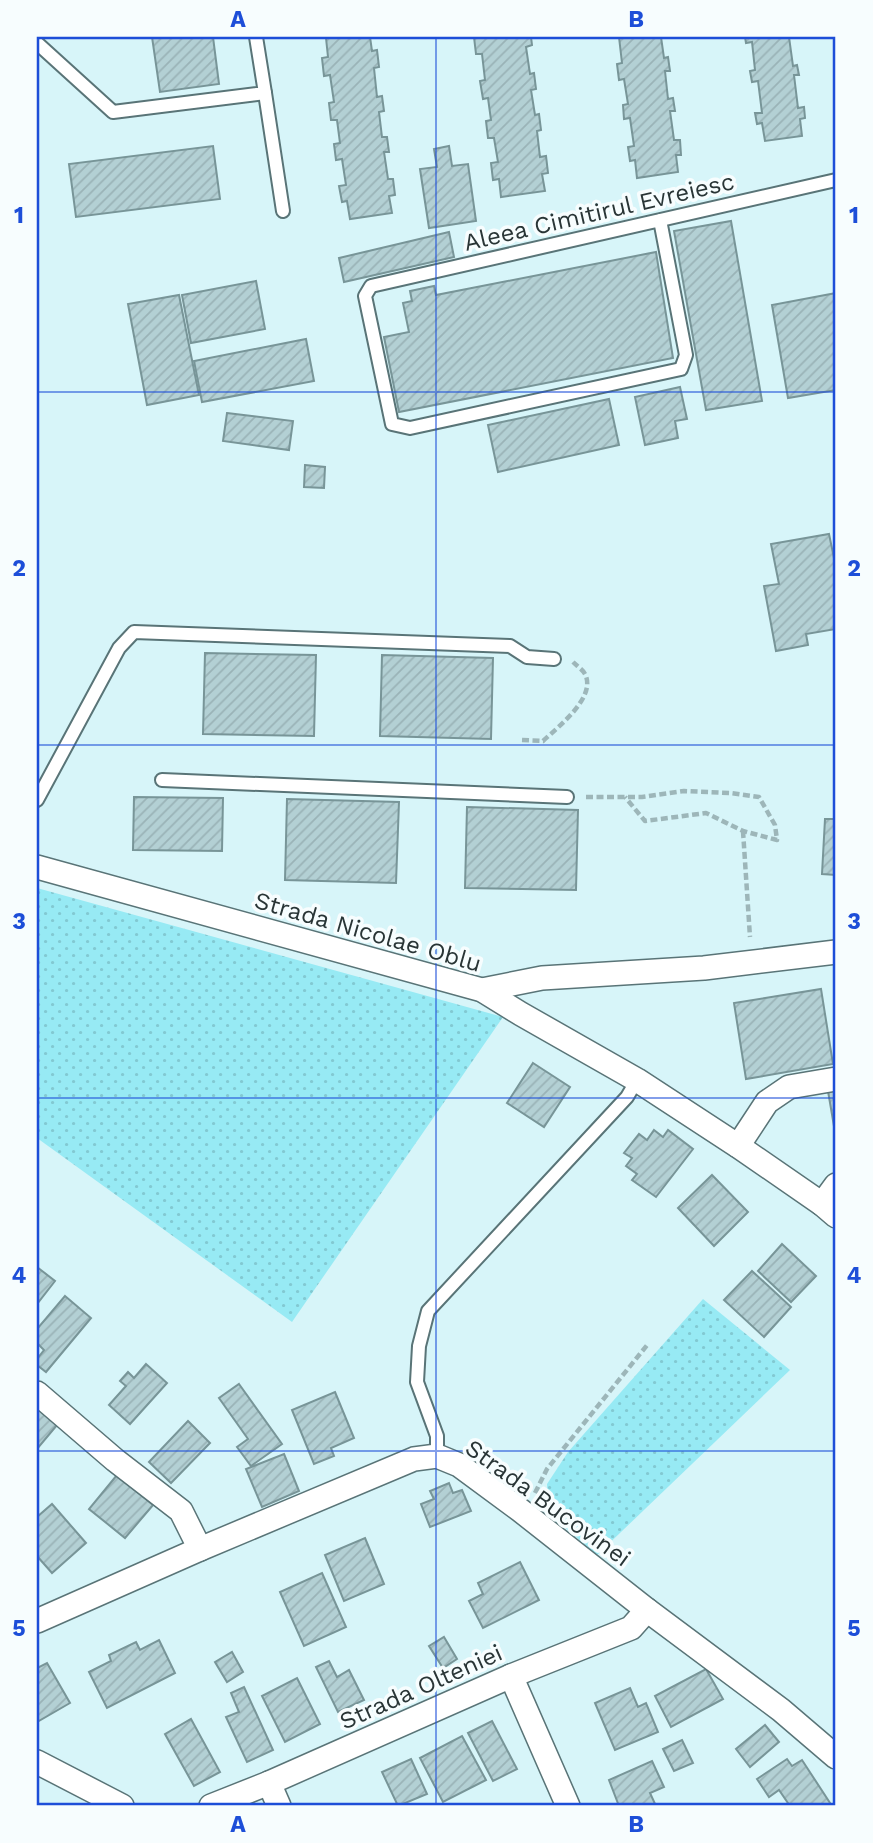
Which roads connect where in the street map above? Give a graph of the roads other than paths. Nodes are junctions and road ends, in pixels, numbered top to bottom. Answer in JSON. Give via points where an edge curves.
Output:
{"nodes":[{"id":1,"x":256,"y":37,"type":"edge"},
{"id":2,"x":37,"y":43,"type":"edge"},
{"id":3,"x":265,"y":93,"type":"junction"},
{"id":4,"x":836,"y":180,"type":"edge"},
{"id":5,"x":283,"y":211,"type":"dead end"},
{"id":6,"x":660,"y":220,"type":"junction"},
{"id":7,"x":554,"y":659,"type":"road end"},
{"id":8,"x":162,"y":780,"type":"dead end"},
{"id":9,"x":568,"y":797,"type":"road end"},
{"id":10,"x":37,"y":800,"type":"edge"},
{"id":11,"x":37,"y":867,"type":"edge"},
{"id":12,"x":836,"y":952,"type":"edge"},
{"id":13,"x":482,"y":990,"type":"junction"},
{"id":14,"x":836,"y":1079,"type":"edge"},
{"id":15,"x":637,"y":1080,"type":"junction"},
{"id":16,"x":738,"y":1146,"type":"junction"},
{"id":17,"x":836,"y":1185,"type":"edge"},
{"id":18,"x":829,"y":1210,"type":"edge"},
{"id":19,"x":37,"y":1393,"type":"edge"},
{"id":20,"x":437,"y":1456,"type":"junction"},
{"id":21,"x":201,"y":1549,"type":"junction"},
{"id":22,"x":647,"y":1610,"type":"junction"},
{"id":23,"x":37,"y":1621,"type":"edge"},
{"id":24,"x":511,"y":1676,"type":"junction"},
{"id":25,"x":836,"y":1756,"type":"edge"},
{"id":26,"x":37,"y":1762,"type":"edge"},
{"id":27,"x":268,"y":1783,"type":"junction"},
{"id":28,"x":122,"y":1806,"type":"edge"},
{"id":29,"x":211,"y":1806,"type":"edge"},
{"id":30,"x":279,"y":1806,"type":"edge"},
{"id":31,"x":568,"y":1806,"type":"edge"}],
"edges":[{"from":1,"to":3,"type":"lane"},
{"from":2,"to":3,"type":"lane","via":[[113,112]]},
{"from":3,"to":5,"type":"lane"},
{"from":4,"to":6,"type":"lane","name":"Aleea Cimitirul Evreiesc"},
{"from":6,"to":6,"type":"lane","name":"Aleea Cimitirul Evreiesc","via":[[371,286],[365,296],[392,424],[410,428],[681,369],[686,355]]},
{"from":7,"to":10,"type":"lane","via":[[527,657],[510,646],[134,632],[119,648]]},
{"from":8,"to":9,"type":"lane"},
{"from":11,"to":13,"type":"street","name":"Strada Nicolae Oblu"},
{"from":12,"to":13,"type":"street","via":[[704,968],[542,978]]},
{"from":13,"to":15,"type":"street","name":"Strada Nicolae Oblu"},
{"from":14,"to":16,"type":"street","via":[[789,1087],[767,1102]]},
{"from":15,"to":16,"type":"street","name":"Strada Nicolae Oblu"},
{"from":15,"to":20,"type":"lane","via":[[627,1097],[428,1311],[419,1346],[417,1382],[437,1436]]},
{"from":16,"to":18,"type":"street","name":"Strada Nicolae Oblu"},
{"from":17,"to":18,"type":"street"},
{"from":19,"to":21,"type":"street","via":[[181,1511]]},
{"from":20,"to":21,"type":"street","name":"Strada Bucovinei","via":[[414,1460]]},
{"from":20,"to":22,"type":"street","name":"Strada Bucovinei","via":[[459,1465]]},
{"from":21,"to":23,"type":"street","name":"Strada Bucovinei"},
{"from":22,"to":24,"type":"street","name":"Strada Olteniei","via":[[631,1628]]},
{"from":22,"to":25,"type":"street","name":"Strada Bucovinei"},
{"from":24,"to":27,"type":"street","name":"Strada Olteniei"},
{"from":24,"to":31,"type":"street"},
{"from":26,"to":28,"type":"street"},
{"from":27,"to":29,"type":"street","name":"Strada Olteniei"},
{"from":27,"to":30,"type":"street"}]}
